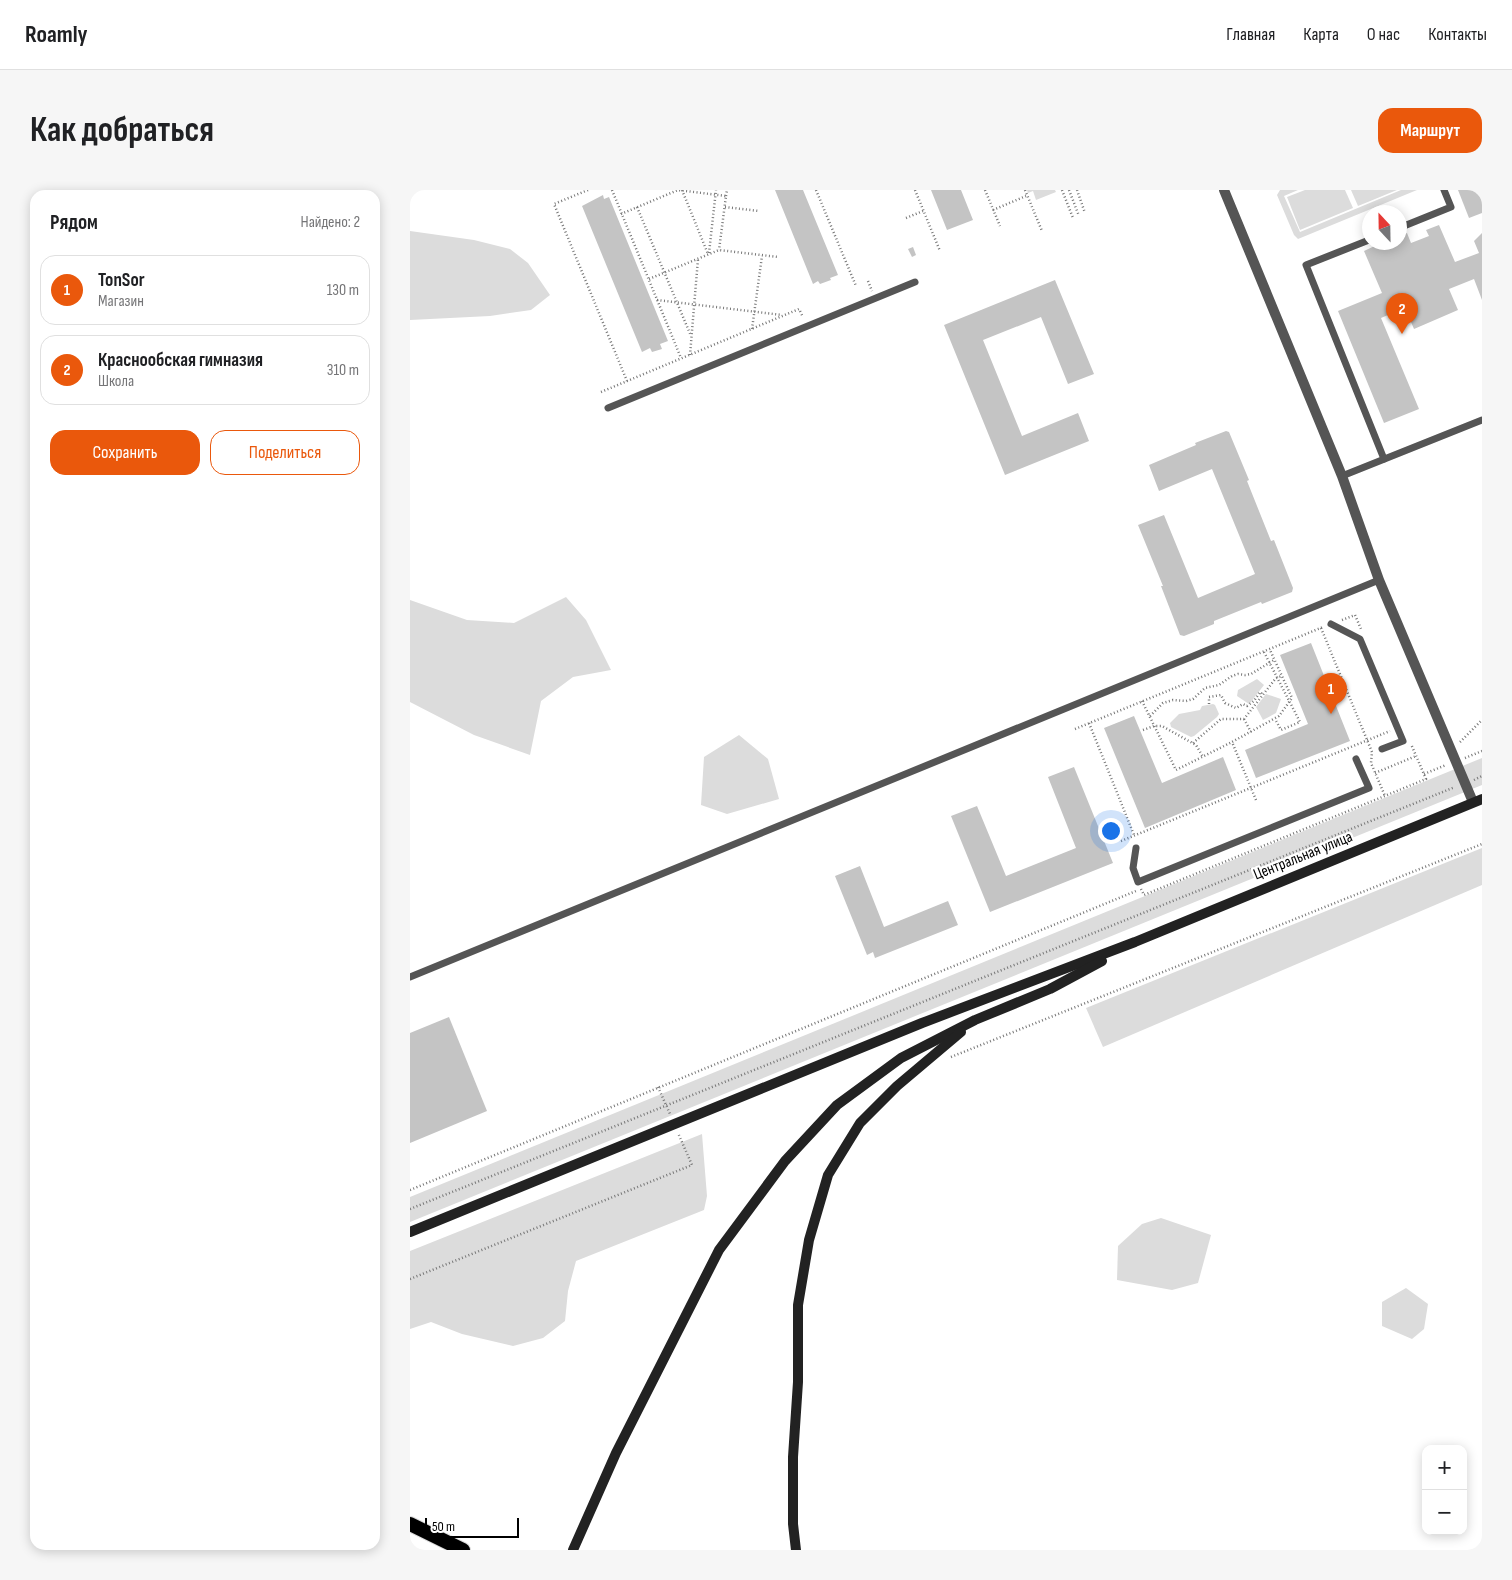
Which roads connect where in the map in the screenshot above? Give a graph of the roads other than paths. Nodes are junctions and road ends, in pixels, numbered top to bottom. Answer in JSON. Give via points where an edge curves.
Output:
{"nodes":[{"id":1,"x":1224,"y":190,"type":"edge"},
{"id":2,"x":1444,"y":190,"type":"edge"},
{"id":3,"x":1407,"y":225,"type":"edge"},
{"id":4,"x":1362,"y":243,"type":"edge"},
{"id":5,"x":915,"y":282,"type":"dead end"},
{"id":6,"x":608,"y":408,"type":"dead end"},
{"id":7,"x":1482,"y":420,"type":"edge"},
{"id":8,"x":1384,"y":459,"type":"junction"},
{"id":9,"x":1342,"y":476,"type":"junction"},
{"id":10,"x":1379,"y":580,"type":"junction"},
{"id":11,"x":1332,"y":624,"type":"road end"},
{"id":12,"x":1382,"y":749,"type":"dead end"},
{"id":13,"x":1356,"y":758,"type":"dead end"},
{"id":14,"x":1477,"y":801,"type":"edge"},
{"id":15,"x":1137,"y":845,"type":"road end"},
{"id":16,"x":1136,"y":942,"type":"junction"},
{"id":17,"x":410,"y":977,"type":"edge"},
{"id":18,"x":975,"y":1020,"type":"junction"},
{"id":19,"x":410,"y":1232,"type":"edge"},
{"id":20,"x":410,"y":1524,"type":"edge"},
{"id":21,"x":463,"y":1550,"type":"edge"},
{"id":22,"x":573,"y":1550,"type":"edge"},
{"id":23,"x":796,"y":1550,"type":"edge"}],
"edges":[{"from":1,"to":9,"type":"street"},
{"from":2,"to":3,"type":"lane","via":[[1451,207]]},
{"from":4,"to":8,"type":"lane","via":[[1306,265]]},
{"from":5,"to":6,"type":"lane"},
{"from":7,"to":8,"type":"lane"},
{"from":8,"to":9,"type":"lane"},
{"from":9,"to":10,"type":"street"},
{"from":10,"to":14,"type":"street","via":[[1465,783]]},
{"from":10,"to":17,"type":"lane"},
{"from":11,"to":12,"type":"lane","via":[[1360,639],[1403,740]]},
{"from":13,"to":15,"type":"lane","via":[[1369,788],[1138,882],[1133,868]]},
{"from":14,"to":16,"type":"main road","name":"Центральная улица"},
{"from":16,"to":18,"type":"main road","via":[[1050,989]]},
{"from":16,"to":19,"type":"main road","via":[[922,1023]]},
{"from":18,"to":22,"type":"main road","via":[[901,1058],[837,1105],[785,1160],[719,1250],[616,1453]]},
{"from":18,"to":23,"type":"main road","via":[[897,1086],[860,1123],[828,1175],[809,1240],[798,1305],[798,1382],[793,1457]]},
{"from":20,"to":21,"type":"highway"}]}
